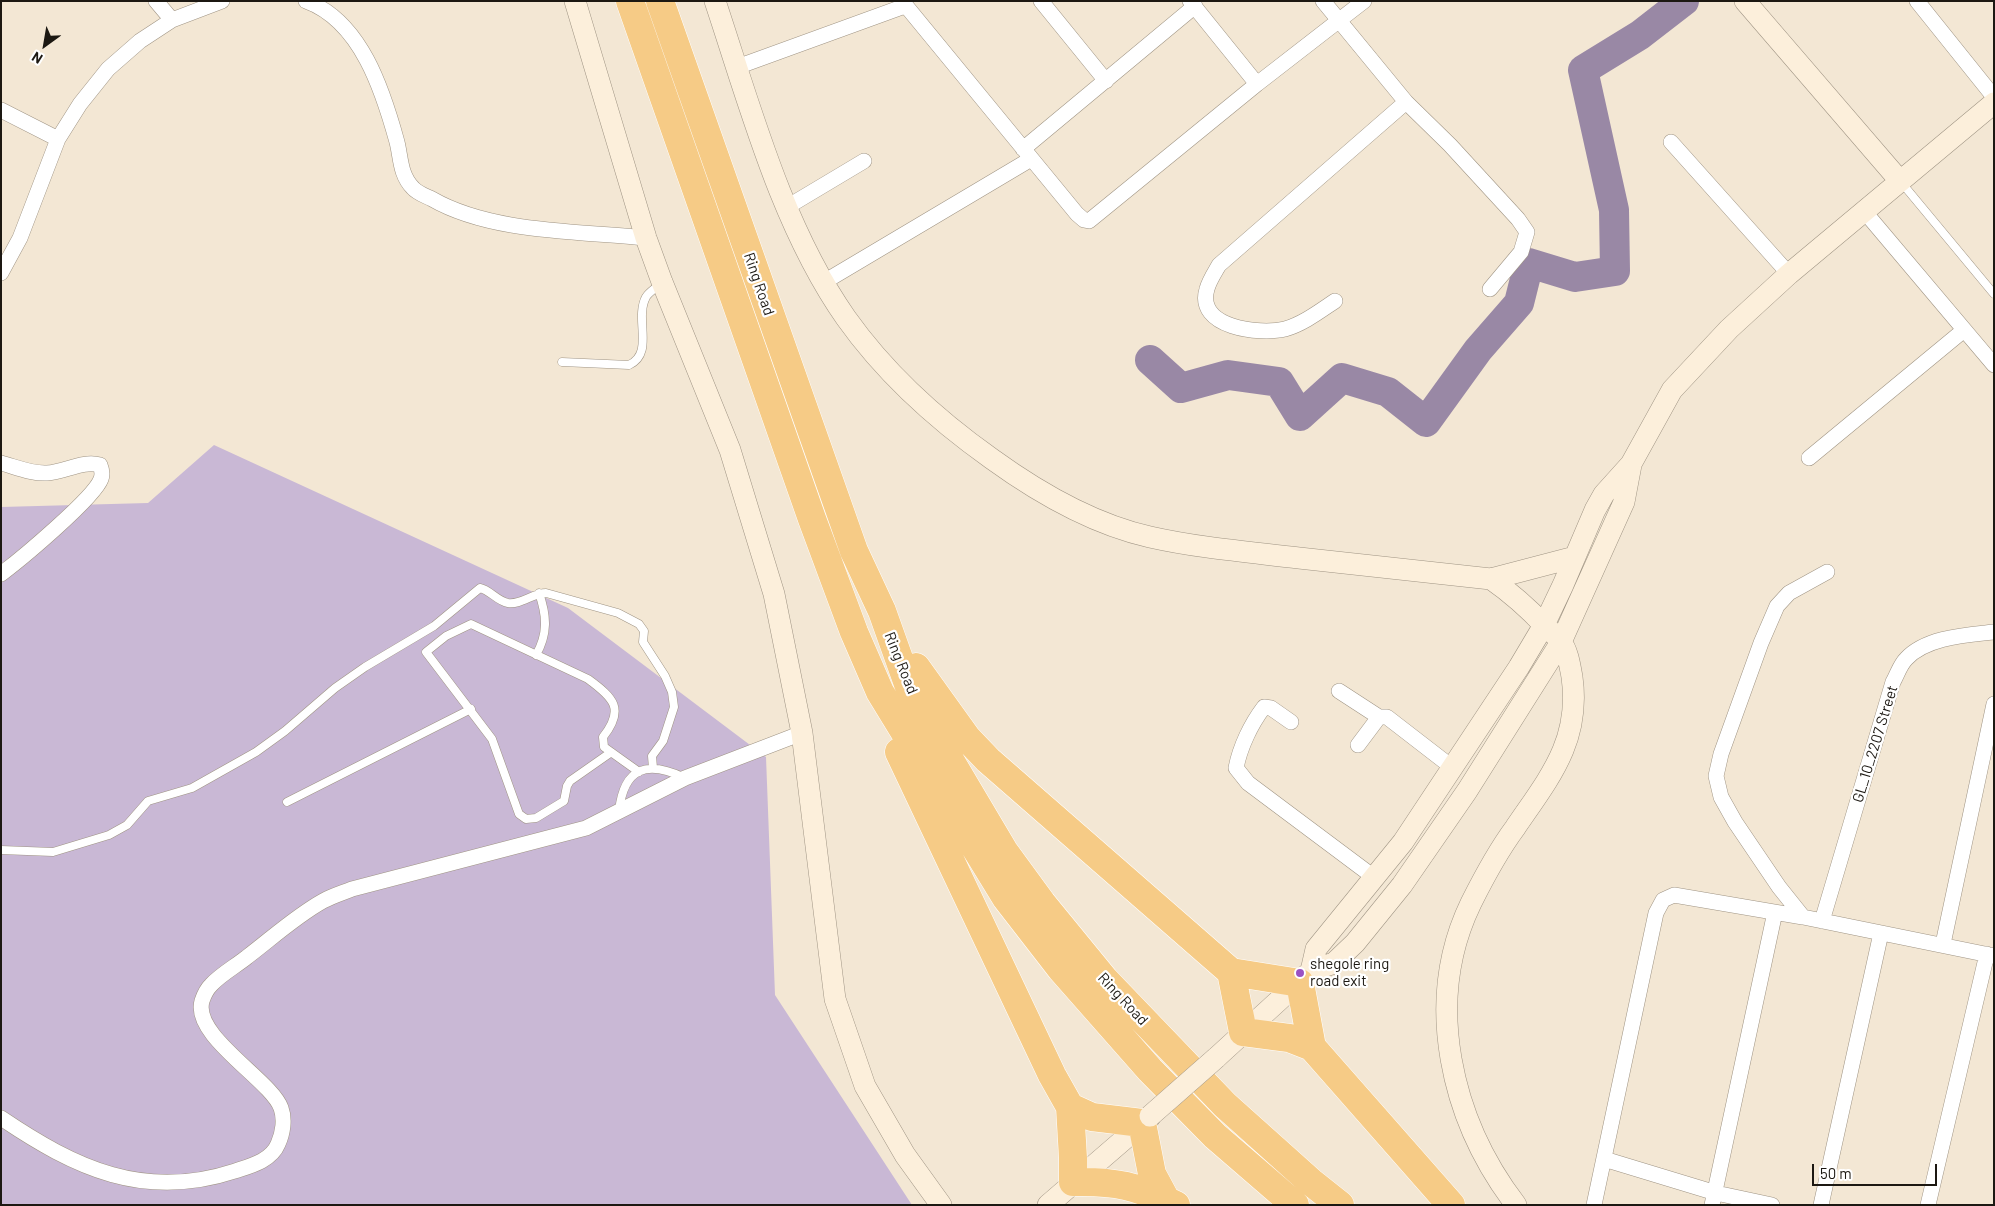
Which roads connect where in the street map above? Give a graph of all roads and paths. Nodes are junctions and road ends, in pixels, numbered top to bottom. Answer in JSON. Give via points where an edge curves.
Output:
{"nodes":[{"id":1,"x":156,"y":1,"type":"edge"},
{"id":2,"x":222,"y":1,"type":"edge"},
{"id":3,"x":306,"y":1,"type":"edge"},
{"id":4,"x":575,"y":1,"type":"edge"},
{"id":5,"x":630,"y":1,"type":"edge"},
{"id":6,"x":660,"y":1,"type":"edge"},
{"id":7,"x":715,"y":1,"type":"edge"},
{"id":8,"x":1040,"y":1,"type":"edge"},
{"id":9,"x":1323,"y":1,"type":"edge"},
{"id":10,"x":1364,"y":1,"type":"edge"},
{"id":11,"x":1918,"y":1,"type":"edge"},
{"id":12,"x":1746,"y":2,"type":"edge"},
{"id":13,"x":904,"y":4,"type":"edge"},
{"id":14,"x":1192,"y":4,"type":"edge"},
{"id":15,"x":172,"y":20,"type":"junction"},
{"id":16,"x":1339,"y":20,"type":"junction"},
{"id":17,"x":737,"y":67,"type":"junction"},
{"id":18,"x":1106,"y":81,"type":"junction"},
{"id":19,"x":1257,"y":84,"type":"junction"},
{"id":20,"x":1994,"y":97,"type":"edge"},
{"id":21,"x":1406,"y":102,"type":"junction"},
{"id":22,"x":1994,"y":103,"type":"edge"},
{"id":23,"x":1,"y":110,"type":"edge"},
{"id":24,"x":58,"y":139,"type":"junction"},
{"id":25,"x":1671,"y":142,"type":"dead end"},
{"id":26,"x":1026,"y":154,"type":"junction"},
{"id":27,"x":864,"y":161,"type":"dead end"},
{"id":28,"x":1900,"y":181,"type":"junction"},
{"id":29,"x":787,"y":208,"type":"junction"},
{"id":30,"x":1864,"y":211,"type":"junction"},
{"id":31,"x":646,"y":238,"type":"junction"},
{"id":32,"x":1,"y":273,"type":"edge"},
{"id":33,"x":1789,"y":274,"type":"junction"},
{"id":34,"x":662,"y":282,"type":"junction"},
{"id":35,"x":824,"y":282,"type":"junction"},
{"id":36,"x":1490,"y":288,"type":"dead end"},
{"id":37,"x":1994,"y":294,"type":"edge"},
{"id":38,"x":1335,"y":301,"type":"dead end"},
{"id":39,"x":1964,"y":330,"type":"junction"},
{"id":40,"x":562,"y":362,"type":"dead end"},
{"id":41,"x":1994,"y":365,"type":"edge"},
{"id":42,"x":1809,"y":458,"type":"dead end"},
{"id":43,"x":1,"y":463,"type":"edge"},
{"id":44,"x":1631,"y":464,"type":"junction"},
{"id":45,"x":1576,"y":557,"type":"junction"},
{"id":46,"x":1827,"y":572,"type":"dead end"},
{"id":47,"x":1,"y":574,"type":"edge"},
{"id":48,"x":1491,"y":579,"type":"junction"},
{"id":49,"x":539,"y":593,"type":"junction"},
{"id":50,"x":882,"y":611,"type":"junction"},
{"id":51,"x":1544,"y":625,"type":"junction"},
{"id":52,"x":1994,"y":632,"type":"edge"},
{"id":53,"x":416,"y":638,"type":"junction"},
{"id":54,"x":1561,"y":642,"type":"junction"},
{"id":55,"x":426,"y":652,"type":"junction"},
{"id":56,"x":536,"y":655,"type":"junction"},
{"id":57,"x":1339,"y":691,"type":"dead end"},
{"id":58,"x":880,"y":692,"type":"junction"},
{"id":59,"x":1994,"y":704,"type":"edge"},
{"id":60,"x":471,"y":709,"type":"junction"},
{"id":61,"x":1379,"y":717,"type":"junction"},
{"id":62,"x":1291,"y":722,"type":"dead end"},
{"id":63,"x":802,"y":733,"type":"junction"},
{"id":64,"x":1358,"y":745,"type":"dead end"},
{"id":65,"x":610,"y":754,"type":"junction"},
{"id":66,"x":652,"y":768,"type":"junction"},
{"id":67,"x":1453,"y":768,"type":"junction"},
{"id":68,"x":639,"y":772,"type":"junction"},
{"id":69,"x":685,"y":778,"type":"junction"},
{"id":70,"x":287,"y":802,"type":"dead end"},
{"id":71,"x":618,"y":812,"type":"junction"},
{"id":72,"x":1,"y":850,"type":"edge"},
{"id":73,"x":1375,"y":878,"type":"junction"},
{"id":74,"x":1775,"y":912,"type":"junction"},
{"id":75,"x":1803,"y":917,"type":"junction"},
{"id":76,"x":1822,"y":921,"type":"junction"},
{"id":77,"x":1881,"y":933,"type":"junction"},
{"id":78,"x":1943,"y":944,"type":"junction"},
{"id":79,"x":1991,"y":955,"type":"edge"},
{"id":80,"x":1231,"y":972,"type":"junction"},
{"id":81,"x":1305,"y":977,"type":"junction"},
{"id":82,"x":1243,"y":1032,"type":"junction"},
{"id":83,"x":1312,"y":1047,"type":"junction"},
{"id":84,"x":1070,"y":1107,"type":"junction"},
{"id":85,"x":1,"y":1118,"type":"edge"},
{"id":86,"x":1146,"y":1120,"type":"junction"},
{"id":87,"x":1604,"y":1159,"type":"junction"},
{"id":88,"x":1073,"y":1182,"type":"junction"},
{"id":89,"x":1714,"y":1199,"type":"edge"},
{"id":90,"x":1171,"y":1202,"type":"edge"},
{"id":91,"x":941,"y":1205,"type":"edge"},
{"id":92,"x":1048,"y":1205,"type":"edge"},
{"id":93,"x":1295,"y":1205,"type":"edge"},
{"id":94,"x":1340,"y":1205,"type":"edge"},
{"id":95,"x":1451,"y":1205,"type":"edge"},
{"id":96,"x":1516,"y":1205,"type":"edge"},
{"id":97,"x":1594,"y":1205,"type":"edge"},
{"id":98,"x":1772,"y":1205,"type":"edge"},
{"id":99,"x":1821,"y":1205,"type":"edge"},
{"id":100,"x":1928,"y":1205,"type":"edge"}],
"edges":[{"from":1,"to":15,"type":"street"},
{"from":2,"to":15,"type":"street"},
{"from":3,"to":31,"type":"street","via":[[317,5],[342,25],[362,52],[384,100],[403,174],[413,188],[475,219]]},
{"from":4,"to":31,"type":"main road"},
{"from":5,"to":58,"type":"highway","name":"Ring Road","via":[[812,519]]},
{"from":6,"to":50,"type":"highway","name":"Ring Road","via":[[850,541]]},
{"from":7,"to":17,"type":"main road"},
{"from":8,"to":18,"type":"street"},
{"from":9,"to":16,"type":"street"},
{"from":10,"to":16,"type":"street"},
{"from":11,"to":20,"type":"street"},
{"from":12,"to":28,"type":"main road"},
{"from":13,"to":17,"type":"street"},
{"from":13,"to":26,"type":"street"},
{"from":14,"to":18,"type":"street"},
{"from":14,"to":19,"type":"street"},
{"from":15,"to":24,"type":"street","via":[[140,41],[108,69]]},
{"from":16,"to":19,"type":"street"},
{"from":16,"to":21,"type":"street"},
{"from":17,"to":29,"type":"main road"},
{"from":18,"to":26,"type":"street"},
{"from":19,"to":26,"type":"street","via":[[1089,221],[1077,214]]},
{"from":21,"to":36,"type":"street","via":[[1450,145],[1527,232],[1520,252]]},
{"from":21,"to":38,"type":"street","via":[[1219,265],[1206,290],[1207,307],[1217,318],[1233,327],[1257,332],[1285,328]]},
{"from":22,"to":28,"type":"main road"},
{"from":23,"to":24,"type":"street"},
{"from":24,"to":32,"type":"street","via":[[20,238]]},
{"from":25,"to":33,"type":"street"},
{"from":26,"to":35,"type":"street"},
{"from":27,"to":29,"type":"street"},
{"from":28,"to":30,"type":"main road"},
{"from":28,"to":37,"type":"lane"},
{"from":29,"to":35,"type":"main road"},
{"from":30,"to":33,"type":"main road"},
{"from":30,"to":39,"type":"street"},
{"from":31,"to":34,"type":"main road"},
{"from":33,"to":44,"type":"main road","via":[[1729,329],[1672,390]]},
{"from":34,"to":40,"type":"lane","via":[[646,297],[642,308],[642,353],[636,362],[629,366]]},
{"from":34,"to":63,"type":"main road","via":[[730,450],[756,532],[786,645]]},
{"from":35,"to":48,"type":"main road","via":[[847,319],[930,411],[1020,480],[1065,506],[1147,537],[1202,547]]},
{"from":39,"to":41,"type":"street"},
{"from":39,"to":42,"type":"street"},
{"from":43,"to":47,"type":"street","via":[[46,473],[90,462],[100,465],[103,472],[90,497]]},
{"from":44,"to":45,"type":"main road","via":[[1604,494]]},
{"from":44,"to":54,"type":"main road","via":[[1624,502]]},
{"from":45,"to":48,"type":"main road"},
{"from":45,"to":51,"type":"main road"},
{"from":46,"to":75,"type":"street","via":[[1789,593],[1777,606],[1761,643],[1716,776],[1721,797],[1735,822]]},
{"from":48,"to":51,"type":"main road","via":[[1517,597]]},
{"from":49,"to":53,"type":"lane","via":[[515,603],[506,603],[480,588],[456,610]]},
{"from":49,"to":56,"type":"lane","via":[[546,620],[544,638]]},
{"from":49,"to":66,"type":"lane","via":[[618,613],[639,624],[644,631],[643,642],[666,676],[674,707],[663,741],[652,756]]},
{"from":50,"to":80,"type":"highway","via":[[942,705],[988,760]]},
{"from":50,"to":94,"type":"highway","name":"Ring Road","via":[[908,684],[925,718],[1004,851],[1042,903],[1105,980],[1225,1105]]},
{"from":51,"to":54,"type":"main road"},
{"from":51,"to":67,"type":"main road"},
{"from":52,"to":76,"type":"street","name":"GL_10_2207 Street","via":[[1954,636],[1921,648],[1906,658],[1899,669]]},
{"from":53,"to":55,"type":"lane"},
{"from":53,"to":72,"type":"lane","via":[[365,667],[256,752],[192,788],[148,801],[127,825],[109,835],[53,852]]},
{"from":54,"to":81,"type":"main road","via":[[1467,791],[1402,885],[1355,943],[1334,963]]},
{"from":54,"to":96,"type":"main road","via":[[1574,687],[1570,734],[1551,775],[1514,828],[1470,905],[1452,958],[1448,991],[1448,1040],[1462,1108],[1478,1146]]},
{"from":55,"to":56,"type":"lane","via":[[446,636],[471,624]]},
{"from":55,"to":60,"type":"lane"},
{"from":56,"to":65,"type":"lane","via":[[588,679],[603,690],[615,709],[616,718],[602,742]]},
{"from":57,"to":61,"type":"street"},
{"from":58,"to":84,"type":"highway","via":[[892,738],[939,841]]},
{"from":58,"to":93,"type":"highway","name":"Ring Road","via":[[1006,898],[1061,969],[1150,1070],[1215,1136]]},
{"from":59,"to":78,"type":"street"},
{"from":60,"to":65,"type":"lane","via":[[492,739],[519,814],[526,819],[536,818],[564,801],[570,781]]},
{"from":60,"to":70,"type":"lane"},
{"from":61,"to":64,"type":"street"},
{"from":61,"to":67,"type":"street","via":[[1387,717]]},
{"from":62,"to":73,"type":"street","via":[[1271,708],[1264,707],[1256,716],[1236,768],[1248,783]]},
{"from":63,"to":69,"type":"street"},
{"from":63,"to":91,"type":"main road","via":[[835,999],[865,1086],[906,1155]]},
{"from":65,"to":68,"type":"lane"},
{"from":66,"to":68,"type":"lane"},
{"from":66,"to":69,"type":"lane"},
{"from":67,"to":73,"type":"main road"},
{"from":68,"to":71,"type":"lane","via":[[627,780],[621,792]]},
{"from":69,"to":71,"type":"street"},
{"from":71,"to":85,"type":"street","via":[[562,836],[421,870],[324,900],[212,985],[201,1004],[204,1020],[234,1058],[281,1107],[284,1128],[278,1146],[262,1162],[184,1182],[142,1182],[106,1174],[57,1153]]},
{"from":73,"to":81,"type":"main road","via":[[1316,949]]},
{"from":74,"to":75,"type":"street"},
{"from":74,"to":87,"type":"street","via":[[1674,895],[1663,900],[1656,913]]},
{"from":74,"to":89,"type":"street"},
{"from":75,"to":76,"type":"street"},
{"from":76,"to":77,"type":"street"},
{"from":77,"to":78,"type":"street"},
{"from":77,"to":99,"type":"street"},
{"from":78,"to":79,"type":"street"},
{"from":79,"to":100,"type":"street"},
{"from":80,"to":81,"type":"highway"},
{"from":80,"to":82,"type":"highway"},
{"from":81,"to":82,"type":"main road"},
{"from":81,"to":83,"type":"highway"},
{"from":82,"to":83,"type":"highway","via":[[1289,1038]]},
{"from":82,"to":86,"type":"main road","bridge":true},
{"from":83,"to":95,"type":"highway"},
{"from":84,"to":86,"type":"highway","via":[[1092,1117]]},
{"from":84,"to":88,"type":"highway"},
{"from":86,"to":88,"type":"main road"},
{"from":86,"to":90,"type":"highway","via":[[1152,1174]]},
{"from":87,"to":89,"type":"street"},
{"from":87,"to":97,"type":"street"},
{"from":88,"to":90,"type":"highway","via":[[1134,1186]]},
{"from":88,"to":92,"type":"main road"},
{"from":89,"to":98,"type":"street"}]}
